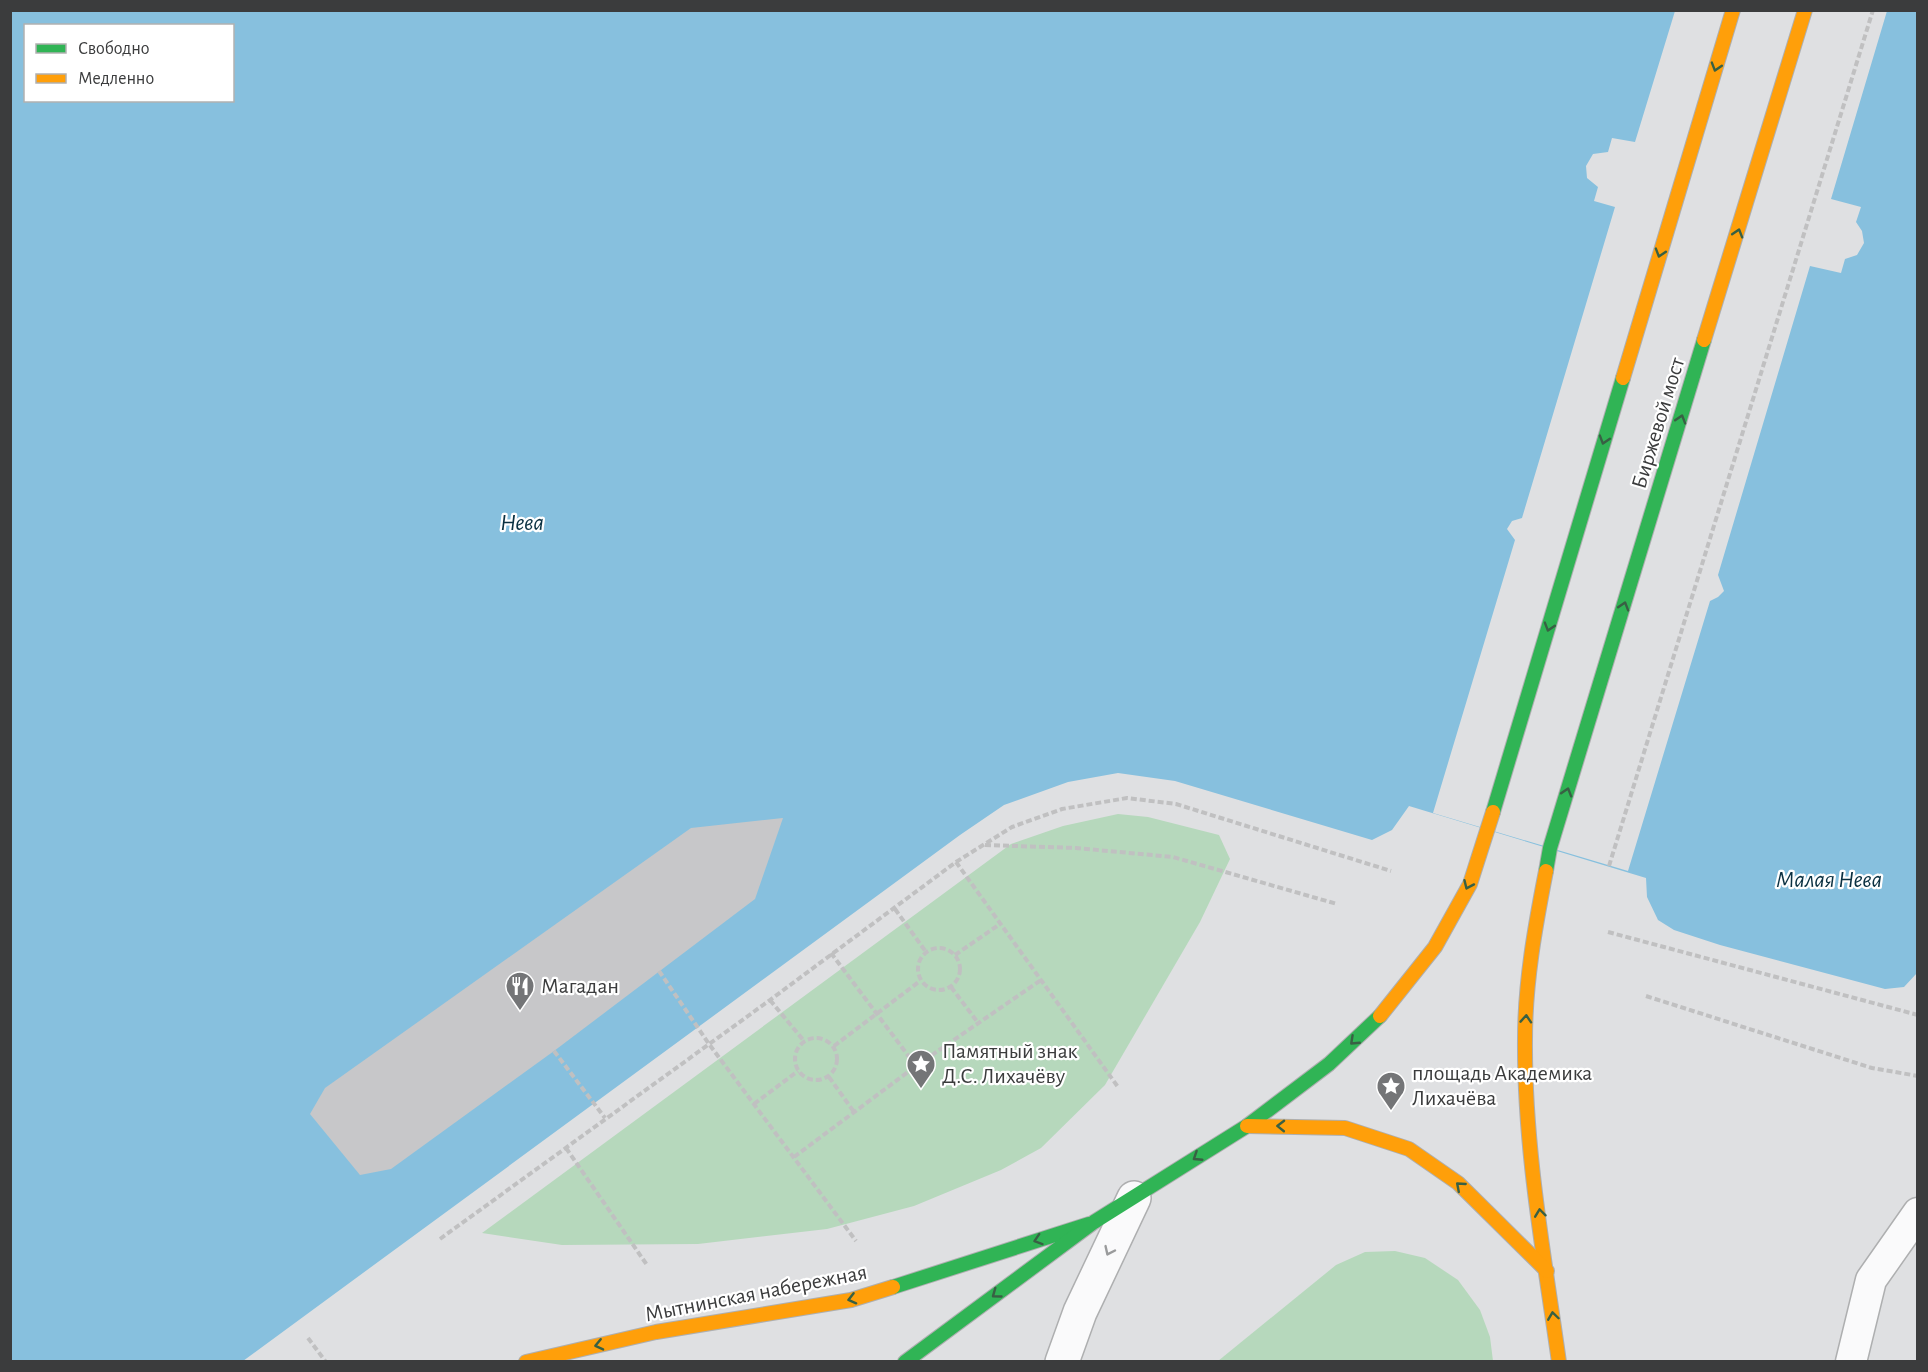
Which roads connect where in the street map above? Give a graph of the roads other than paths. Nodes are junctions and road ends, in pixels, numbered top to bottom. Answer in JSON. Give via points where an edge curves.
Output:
{"nodes":[{"id":1,"x":1733,"y":10,"type":"edge"},
{"id":2,"x":1805,"y":10,"type":"edge"},
{"id":3,"x":1247,"y":1125,"type":"junction"},
{"id":4,"x":1134,"y":1198,"type":"junction"},
{"id":5,"x":1917,"y":1213,"type":"edge"},
{"id":6,"x":1094,"y":1222,"type":"junction"},
{"id":7,"x":1547,"y":1271,"type":"junction"},
{"id":8,"x":526,"y":1362,"type":"edge"},
{"id":9,"x":905,"y":1362,"type":"edge"},
{"id":10,"x":1062,"y":1362,"type":"edge"},
{"id":11,"x":1559,"y":1362,"type":"edge"},
{"id":12,"x":1851,"y":1362,"type":"edge"}],
"edges":[{"from":1,"to":3,"type":"main road","name":"Биржевой мост","one_way":true,"via":[[1470,884],[1436,947],[1380,1017],[1329,1064]]},
{"from":7,"to":2,"type":"main road","name":"Биржевой мост","one_way":true,"via":[[1527,1112],[1525,1037],[1532,949],[1550,848]]},
{"from":3,"to":4,"type":"main road","one_way":true},
{"from":7,"to":3,"type":"main road","one_way":true,"via":[[1458,1183],[1409,1149],[1345,1128]]},
{"from":4,"to":6,"type":"main road"},
{"from":4,"to":10,"type":"street","one_way":true,"via":[[1080,1312]]},
{"from":5,"to":12,"type":"lane","via":[[1871,1280]]},
{"from":6,"to":8,"type":"main road","name":"Мытнинская набережная","one_way":true,"via":[[851,1300],[657,1332]]},
{"from":6,"to":9,"type":"main road","one_way":true},
{"from":11,"to":7,"type":"main road","one_way":true}]}
